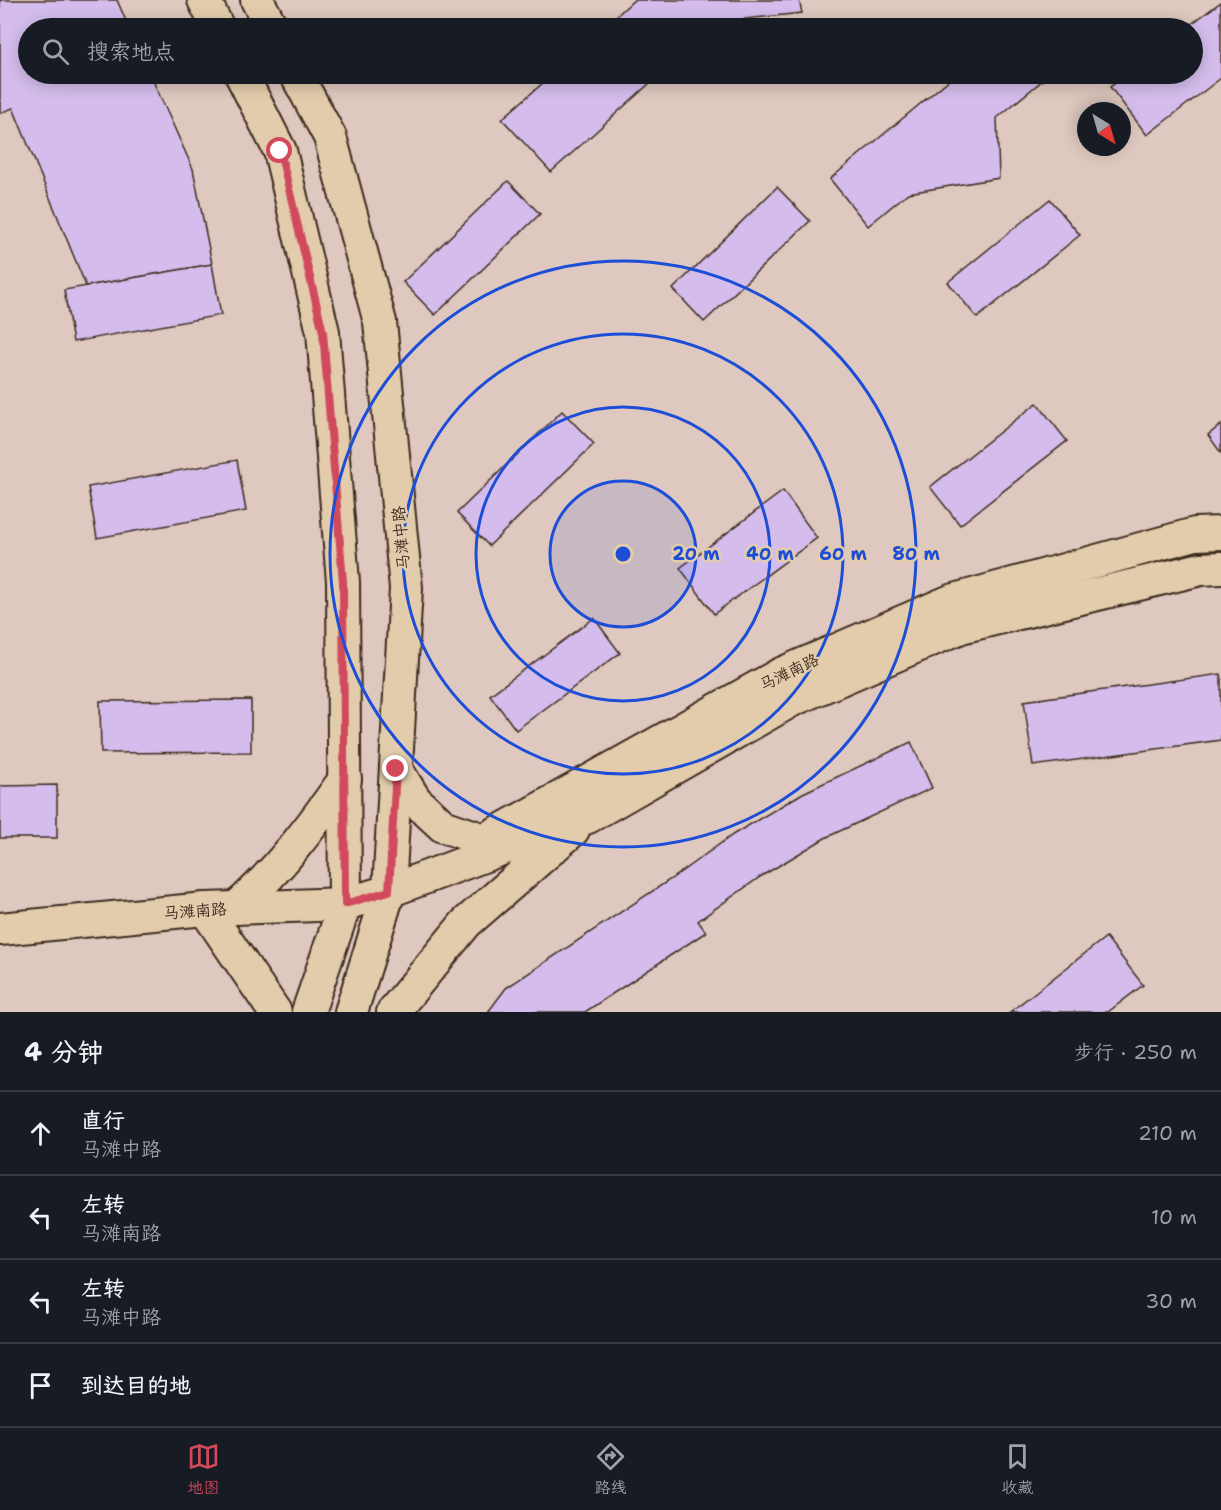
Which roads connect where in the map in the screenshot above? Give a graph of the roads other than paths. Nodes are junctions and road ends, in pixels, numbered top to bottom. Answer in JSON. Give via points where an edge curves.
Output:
{"nodes":[{"id":1,"x":204,"y":0,"type":"edge"},
{"id":2,"x":257,"y":0,"type":"edge"},
{"id":3,"x":213,"y":18,"type":"edge"},
{"id":4,"x":267,"y":18,"type":"edge"},
{"id":5,"x":246,"y":84,"type":"edge"},
{"id":6,"x":301,"y":84,"type":"edge"},
{"id":7,"x":1221,"y":534,"type":"edge"},
{"id":8,"x":1221,"y":568,"type":"edge"},
{"id":9,"x":396,"y":769,"type":"junction"},
{"id":10,"x":345,"y":779,"type":"junction"},
{"id":11,"x":588,"y":817,"type":"junction"},
{"id":12,"x":484,"y":840,"type":"junction"},
{"id":13,"x":389,"y":891,"type":"junction"},
{"id":14,"x":345,"y":904,"type":"junction"},
{"id":15,"x":236,"y":908,"type":"junction"},
{"id":16,"x":205,"y":909,"type":"junction"},
{"id":17,"x":0,"y":929,"type":"edge"},
{"id":18,"x":275,"y":1012,"type":"edge"},
{"id":19,"x":308,"y":1012,"type":"edge"},
{"id":20,"x":351,"y":1012,"type":"edge"},
{"id":21,"x":393,"y":1012,"type":"edge"}],
"edges":[{"from":1,"to":3,"type":"main road"},
{"from":2,"to":4,"type":"main road"},
{"from":5,"to":10,"type":"main road","via":[[280,151],[323,332],[343,582]]},
{"from":6,"to":9,"type":"main road","name":"马滩中路","via":[[330,137],[381,322],[405,588]]},
{"from":7,"to":12,"type":"main road","name":"马滩南路","via":[[1195,534],[951,601],[782,674]]},
{"from":8,"to":11,"type":"main road","name":"马滩南路","via":[[1201,569],[961,627],[792,700]]},
{"from":9,"to":12,"type":"main road","via":[[415,800],[443,826]]},
{"from":9,"to":13,"type":"main road","name":"马滩中路"},
{"from":10,"to":14,"type":"main road"},
{"from":10,"to":15,"type":"main road","via":[[307,834]]},
{"from":11,"to":13,"type":"main road","name":"马滩南路"},
{"from":11,"to":21,"type":"main road","via":[[466,923]]},
{"from":12,"to":13,"type":"main road","name":"马滩南路"},
{"from":13,"to":14,"type":"main road","name":"马滩南路"},
{"from":13,"to":20,"type":"main road","name":"马滩中路"},
{"from":14,"to":15,"type":"main road","name":"马滩南路"},
{"from":14,"to":19,"type":"main road"},
{"from":15,"to":16,"type":"main road","name":"马滩南路"},
{"from":16,"to":17,"type":"main road","name":"马滩南路"},
{"from":16,"to":18,"type":"main road"}]}
